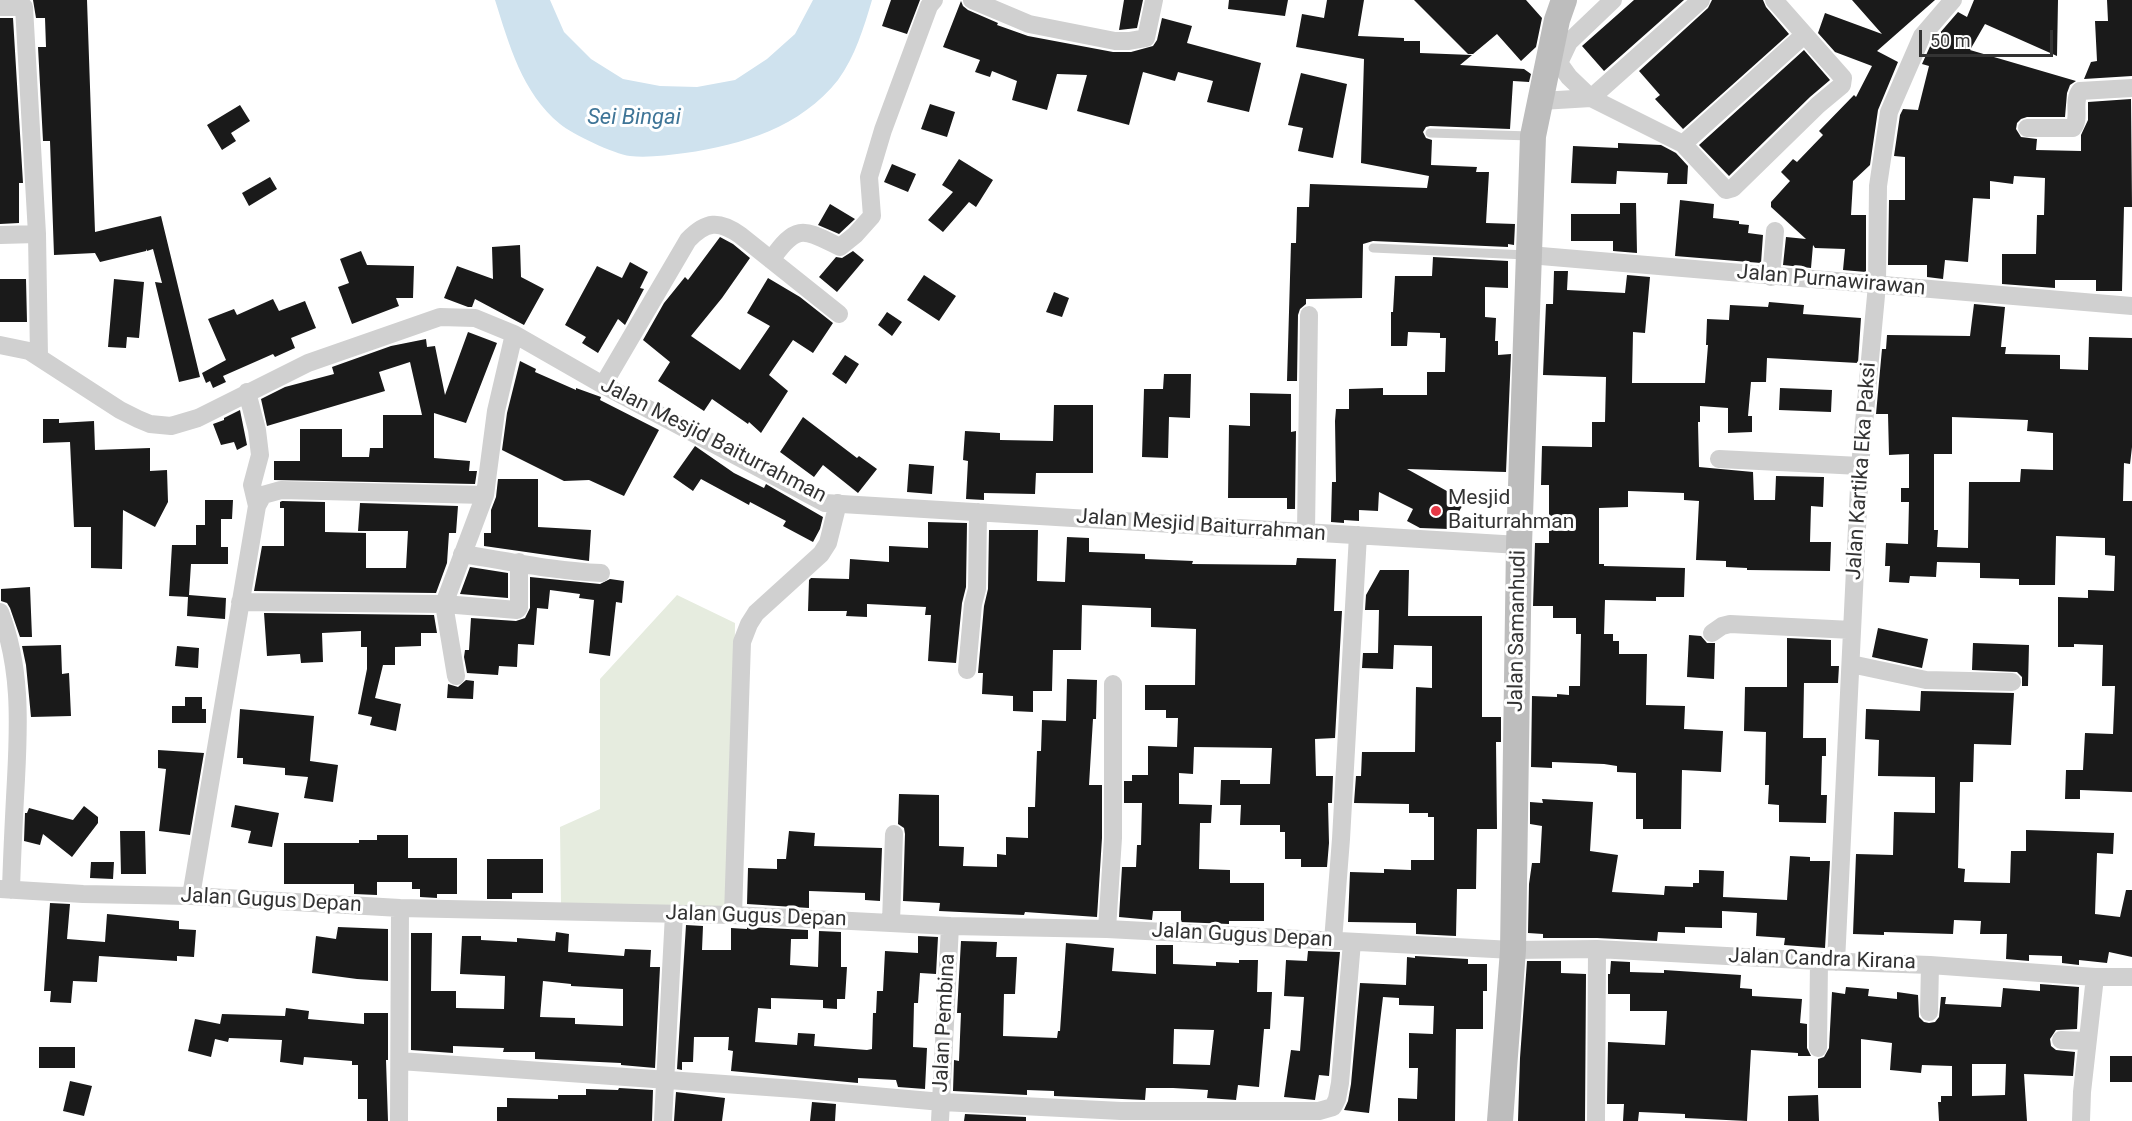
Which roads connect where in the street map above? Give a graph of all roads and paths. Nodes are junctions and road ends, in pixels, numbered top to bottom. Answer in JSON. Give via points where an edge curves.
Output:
{"nodes":[{"id":1,"x":934,"y":0,"type":"edge"},
{"id":2,"x":972,"y":0,"type":"edge"},
{"id":3,"x":1154,"y":0,"type":"edge"},
{"id":4,"x":1613,"y":0,"type":"edge"},
{"id":5,"x":1701,"y":0,"type":"edge"},
{"id":6,"x":1774,"y":0,"type":"edge"},
{"id":7,"x":1953,"y":0,"type":"edge"},
{"id":8,"x":24,"y":3,"type":"edge"},
{"id":9,"x":0,"y":7,"type":"edge"},
{"id":10,"x":1561,"y":10,"type":"edge"},
{"id":11,"x":1581,"y":30,"type":"junction"},
{"id":12,"x":1804,"y":35,"type":"junction"},
{"id":13,"x":2132,"y":88,"type":"edge"},
{"id":14,"x":1591,"y":98,"type":"junction"},
{"id":15,"x":1541,"y":101,"type":"junction"},
{"id":16,"x":2027,"y":128,"type":"dead end"},
{"id":17,"x":1430,"y":133,"type":"dead end"},
{"id":18,"x":1533,"y":136,"type":"junction"},
{"id":19,"x":1683,"y":144,"type":"junction"},
{"id":20,"x":1775,"y":231,"type":"dead end"},
{"id":21,"x":37,"y":234,"type":"junction"},
{"id":22,"x":0,"y":235,"type":"edge"},
{"id":23,"x":1373,"y":248,"type":"dead end"},
{"id":24,"x":1529,"y":255,"type":"junction"},
{"id":25,"x":771,"y":260,"type":"junction"},
{"id":26,"x":1771,"y":277,"type":"junction"},
{"id":27,"x":1877,"y":285,"type":"junction"},
{"id":28,"x":2132,"y":306,"type":"edge"},
{"id":29,"x":839,"y":314,"type":"dead end"},
{"id":30,"x":1309,"y":315,"type":"dead end"},
{"id":31,"x":514,"y":334,"type":"junction"},
{"id":32,"x":0,"y":345,"type":"edge"},
{"id":33,"x":39,"y":357,"type":"junction"},
{"id":34,"x":603,"y":386,"type":"junction"},
{"id":35,"x":247,"y":392,"type":"junction"},
{"id":36,"x":1719,"y":459,"type":"dead end"},
{"id":37,"x":1860,"y":466,"type":"junction"},
{"id":38,"x":485,"y":495,"type":"junction"},
{"id":39,"x":838,"y":503,"type":"junction"},
{"id":40,"x":257,"y":506,"type":"junction"},
{"id":41,"x":978,"y":512,"type":"junction"},
{"id":42,"x":1306,"y":532,"type":"junction"},
{"id":43,"x":1358,"y":535,"type":"junction"},
{"id":44,"x":1520,"y":545,"type":"junction"},
{"id":45,"x":462,"y":554,"type":"junction"},
{"id":46,"x":519,"y":562,"type":"junction"},
{"id":47,"x":601,"y":573,"type":"dead end"},
{"id":48,"x":240,"y":602,"type":"junction"},
{"id":49,"x":444,"y":604,"type":"junction"},
{"id":50,"x":0,"y":612,"type":"edge"},
{"id":51,"x":1852,"y":630,"type":"junction"},
{"id":52,"x":1712,"y":633,"type":"dead end"},
{"id":53,"x":1851,"y":664,"type":"junction"},
{"id":54,"x":967,"y":670,"type":"dead end"},
{"id":55,"x":456,"y":676,"type":"dead end"},
{"id":56,"x":2012,"y":682,"type":"dead end"},
{"id":57,"x":1113,"y":684,"type":"dead end"},
{"id":58,"x":894,"y":834,"type":"dead end"},
{"id":59,"x":5,"y":890,"type":"edge"},
{"id":60,"x":191,"y":896,"type":"junction"},
{"id":61,"x":400,"y":908,"type":"junction"},
{"id":62,"x":674,"y":914,"type":"junction"},
{"id":63,"x":733,"y":915,"type":"junction"},
{"id":64,"x":891,"y":922,"type":"junction"},
{"id":65,"x":950,"y":926,"type":"junction"},
{"id":66,"x":1107,"y":929,"type":"junction"},
{"id":67,"x":1333,"y":941,"type":"junction"},
{"id":68,"x":1353,"y":942,"type":"junction"},
{"id":69,"x":1513,"y":950,"type":"junction"},
{"id":70,"x":1597,"y":950,"type":"junction"},
{"id":71,"x":1827,"y":962,"type":"junction"},
{"id":72,"x":1930,"y":964,"type":"junction"},
{"id":73,"x":2095,"y":977,"type":"junction"},
{"id":74,"x":2132,"y":977,"type":"edge"},
{"id":75,"x":1929,"y":1012,"type":"dead end"},
{"id":76,"x":2061,"y":1040,"type":"dead end"},
{"id":77,"x":2087,"y":1041,"type":"junction"},
{"id":78,"x":1818,"y":1048,"type":"dead end"},
{"id":79,"x":400,"y":1061,"type":"junction"},
{"id":80,"x":664,"y":1081,"type":"junction"},
{"id":81,"x":942,"y":1102,"type":"junction"},
{"id":82,"x":399,"y":1121,"type":"edge"},
{"id":83,"x":663,"y":1121,"type":"edge"},
{"id":84,"x":940,"y":1121,"type":"edge"},
{"id":85,"x":1500,"y":1121,"type":"edge"},
{"id":86,"x":1596,"y":1121,"type":"edge"},
{"id":87,"x":2081,"y":1121,"type":"edge"}],
"edges":[{"from":1,"to":25,"type":"street","via":[[883,130],[869,177],[872,216],[840,247],[809,232],[794,233]]},
{"from":2,"to":3,"type":"street","via":[[1029,24],[1115,41],[1146,38]]},
{"from":4,"to":11,"type":"street"},
{"from":5,"to":14,"type":"street"},
{"from":6,"to":12,"type":"street"},
{"from":7,"to":27,"type":"street","name":"Jalan Kartika Eka Paksi","via":[[1922,36],[1889,112],[1878,186]]},
{"from":8,"to":9,"type":"street"},
{"from":8,"to":21,"type":"street"},
{"from":10,"to":11,"type":"street"},
{"from":10,"to":15,"type":"street","name":"Jalan Samanhudi"},
{"from":11,"to":14,"type":"street","via":[[1569,42],[1559,63]]},
{"from":12,"to":19,"type":"street"},
{"from":12,"to":19,"type":"street","via":[[1842,78],[1842,85],[1733,188],[1726,190]]},
{"from":13,"to":16,"type":"street","via":[[2080,91],[2073,128]]},
{"from":14,"to":15,"type":"street"},
{"from":14,"to":19,"type":"street"},
{"from":15,"to":18,"type":"street","name":"Jalan Samanhudi"},
{"from":17,"to":18,"type":"lane"},
{"from":18,"to":24,"type":"street","name":"Jalan Samanhudi"},
{"from":20,"to":26,"type":"street"},
{"from":21,"to":22,"type":"street"},
{"from":21,"to":33,"type":"street"},
{"from":23,"to":24,"type":"lane"},
{"from":24,"to":26,"type":"street","name":"Jalan Purnawirawan"},
{"from":24,"to":44,"type":"street","name":"Jalan Samanhudi"},
{"from":25,"to":29,"type":"street"},
{"from":25,"to":34,"type":"street","via":[[728,226],[712,224],[698,230],[688,240]]},
{"from":26,"to":27,"type":"street","name":"Jalan Purnawirawan"},
{"from":27,"to":28,"type":"street","name":"Jalan Purnawirawan"},
{"from":27,"to":37,"type":"street","name":"Jalan Kartika Eka Paksi"},
{"from":30,"to":42,"type":"street"},
{"from":31,"to":34,"type":"street","name":"Jalan Mesjid Baiturrahman"},
{"from":31,"to":35,"type":"street","name":"Jalan Mesjid Baiturrahman","via":[[475,318],[440,316],[308,363]]},
{"from":31,"to":38,"type":"street","via":[[496,411]]},
{"from":32,"to":33,"type":"street","name":"Jalan Mesjid Baiturrahman","via":[[30,351]]},
{"from":33,"to":35,"type":"street","name":"Jalan Mesjid Baiturrahman","via":[[120,410],[150,424],[171,426],[198,418]]},
{"from":34,"to":39,"type":"street","name":"Jalan Mesjid Baiturrahman","via":[[825,503]]},
{"from":35,"to":40,"type":"street","via":[[260,455],[252,485]]},
{"from":36,"to":37,"type":"street"},
{"from":37,"to":51,"type":"street","name":"Jalan Kartika Eka Paksi"},
{"from":38,"to":40,"type":"street","via":[[281,490],[263,495]]},
{"from":38,"to":45,"type":"street"},
{"from":39,"to":41,"type":"street","name":"Jalan Mesjid Baiturrahman"},
{"from":39,"to":63,"type":"street","via":[[828,543],[756,613],[742,642]]},
{"from":40,"to":48,"type":"street"},
{"from":41,"to":42,"type":"street","name":"Jalan Mesjid Baiturrahman"},
{"from":41,"to":54,"type":"street","via":[[977,589]]},
{"from":42,"to":43,"type":"street","name":"Jalan Mesjid Baiturrahman"},
{"from":43,"to":44,"type":"street","name":"Jalan Mesjid Baiturrahman"},
{"from":43,"to":67,"type":"street"},
{"from":44,"to":69,"type":"street","name":"Jalan Samanhudi"},
{"from":45,"to":46,"type":"street"},
{"from":45,"to":49,"type":"street"},
{"from":46,"to":47,"type":"street","via":[[531,567]]},
{"from":46,"to":49,"type":"street","via":[[517,610]]},
{"from":48,"to":49,"type":"street"},
{"from":48,"to":60,"type":"street"},
{"from":49,"to":55,"type":"street"},
{"from":50,"to":59,"type":"street","via":[[10,636],[17,690],[17,750]]},
{"from":51,"to":52,"type":"street","via":[[1730,624]]},
{"from":51,"to":53,"type":"street","name":"Jalan Kartika Eka Paksi"},
{"from":53,"to":56,"type":"street","via":[[1926,680]]},
{"from":53,"to":71,"type":"street","name":"Jalan Kartika Eka Paksi"},
{"from":57,"to":66,"type":"street","via":[[1113,838]]},
{"from":58,"to":64,"type":"street"},
{"from":59,"to":60,"type":"street","name":"Jalan Gugus Depan"},
{"from":60,"to":61,"type":"street","name":"Jalan Gugus Depan"},
{"from":61,"to":62,"type":"street","name":"Jalan Gugus Depan"},
{"from":61,"to":79,"type":"street"},
{"from":62,"to":63,"type":"street","name":"Jalan Gugus Depan"},
{"from":62,"to":80,"type":"street"},
{"from":63,"to":64,"type":"street","name":"Jalan Gugus Depan"},
{"from":64,"to":65,"type":"street","name":"Jalan Gugus Depan"},
{"from":65,"to":66,"type":"street","name":"Jalan Gugus Depan"},
{"from":65,"to":81,"type":"street","name":"Jalan Pembina"},
{"from":66,"to":67,"type":"street","name":"Jalan Gugus Depan"},
{"from":67,"to":68,"type":"street","name":"Jalan Gugus Depan"},
{"from":68,"to":69,"type":"street","name":"Jalan Gugus Depan"},
{"from":68,"to":81,"type":"street","via":[[1340,1083],[1337,1099],[1327,1110],[1121,1111]]},
{"from":69,"to":70,"type":"street","name":"Jalan Candra Kirana"},
{"from":69,"to":85,"type":"street","name":"Jalan Samanhudi"},
{"from":70,"to":71,"type":"street","name":"Jalan Candra Kirana"},
{"from":70,"to":86,"type":"street"},
{"from":71,"to":72,"type":"street","name":"Jalan Candra Kirana"},
{"from":71,"to":78,"type":"street","name":"Jalan Kartika Eka Paksi"},
{"from":72,"to":73,"type":"street","name":"Jalan Candra Kirana"},
{"from":72,"to":75,"type":"street"},
{"from":73,"to":74,"type":"street","name":"Jalan Candra Kirana"},
{"from":73,"to":77,"type":"street"},
{"from":76,"to":77,"type":"street"},
{"from":77,"to":87,"type":"street"},
{"from":79,"to":80,"type":"street"},
{"from":79,"to":82,"type":"street"},
{"from":80,"to":81,"type":"street"},
{"from":80,"to":83,"type":"street"},
{"from":81,"to":84,"type":"street","name":"Jalan Pembina"}]}
